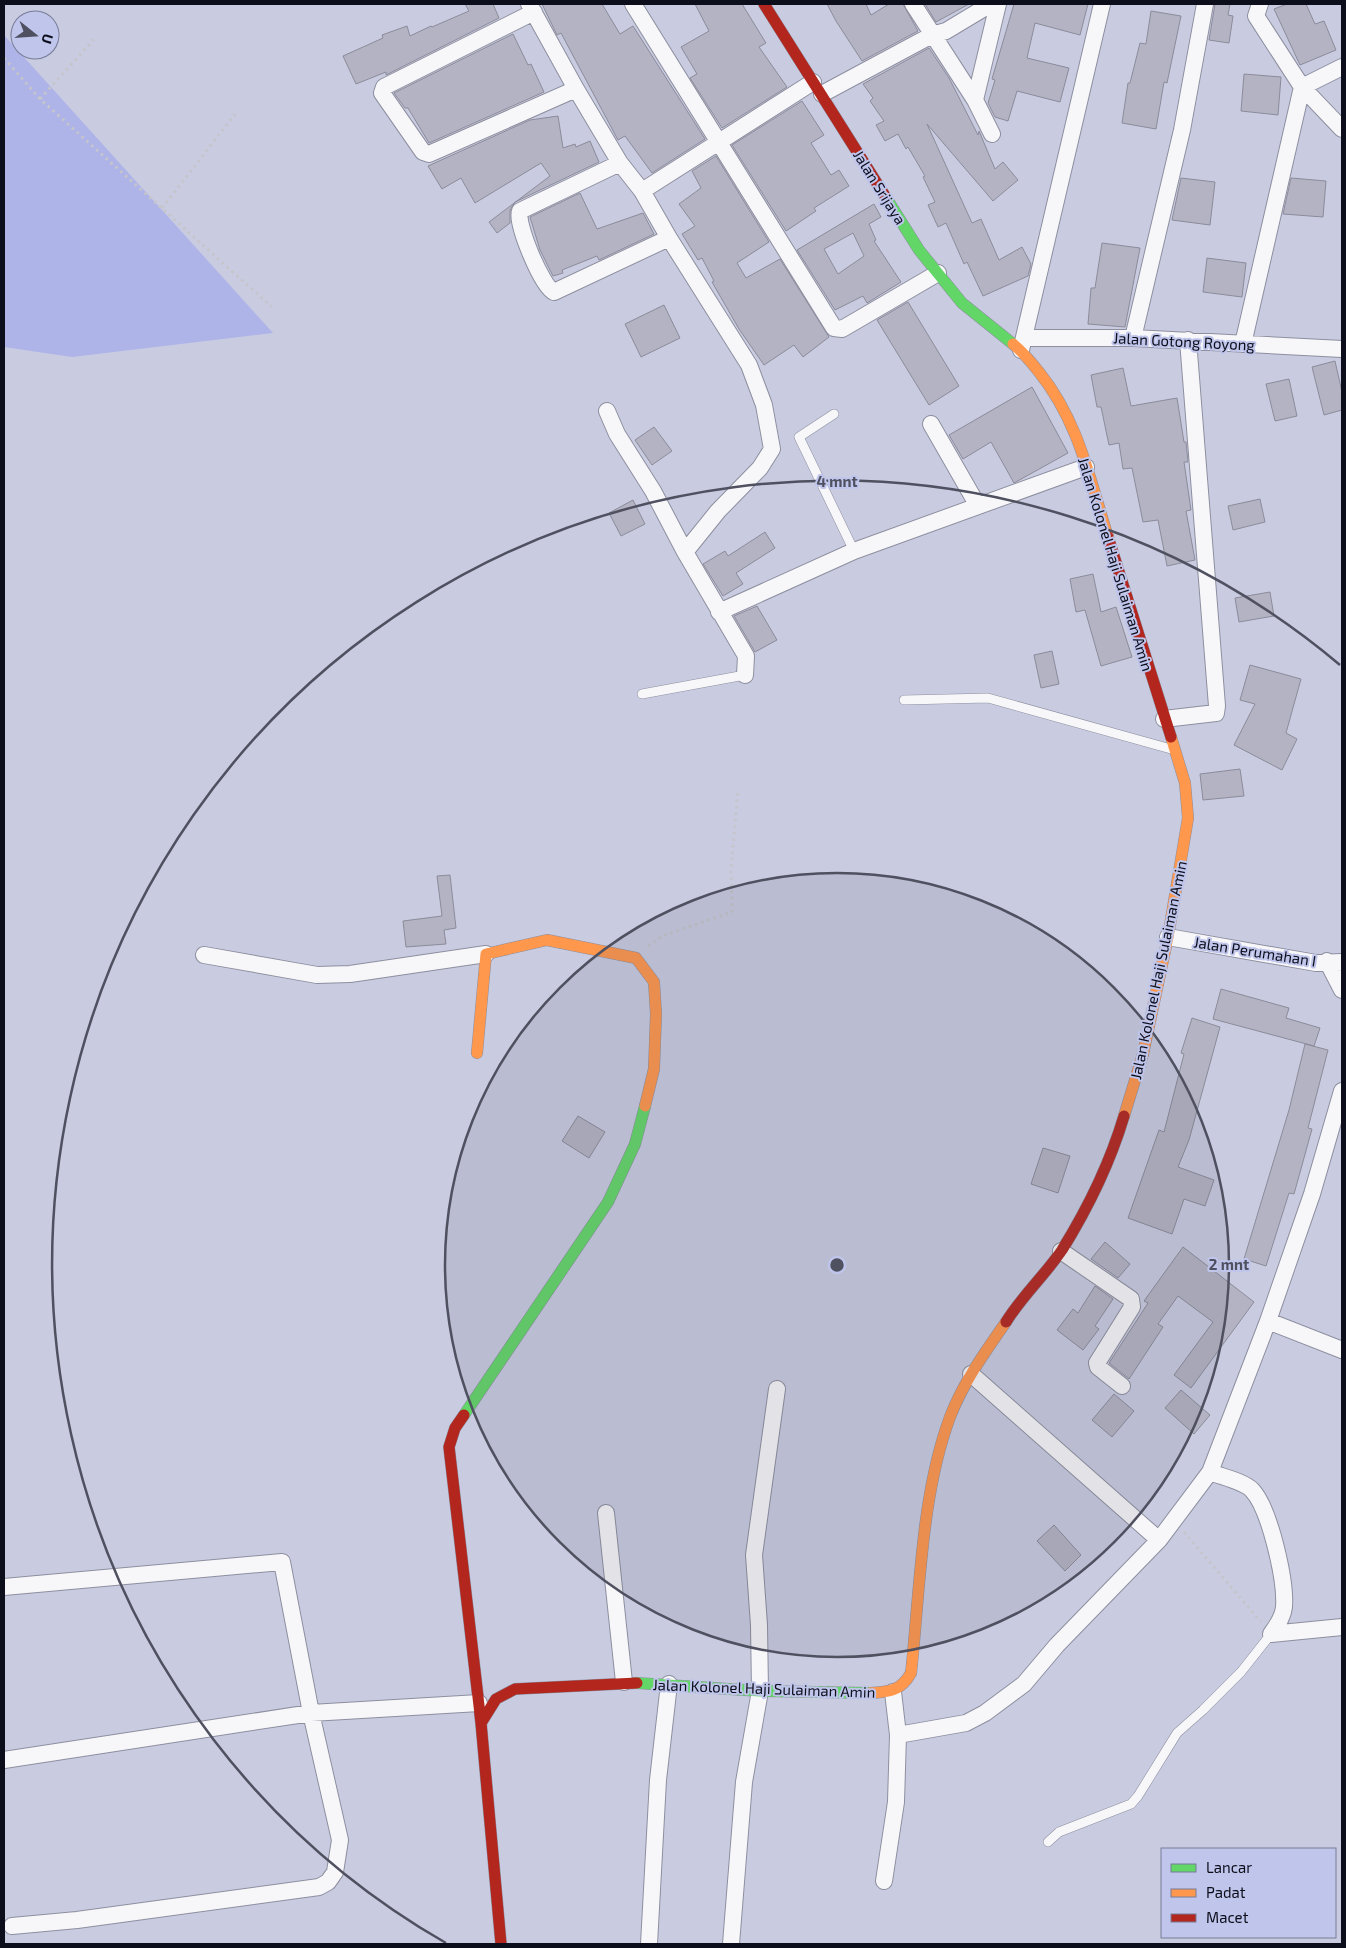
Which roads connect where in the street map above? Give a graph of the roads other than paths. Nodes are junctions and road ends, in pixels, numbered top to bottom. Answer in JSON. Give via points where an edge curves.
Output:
{"nodes":[{"id":1,"x":633,"y":4,"type":"edge"},
{"id":2,"x":764,"y":4,"type":"edge"},
{"id":3,"x":913,"y":4,"type":"edge"},
{"id":4,"x":991,"y":4,"type":"edge"},
{"id":5,"x":998,"y":4,"type":"edge"},
{"id":6,"x":1102,"y":4,"type":"edge"},
{"id":7,"x":1205,"y":4,"type":"edge"},
{"id":8,"x":1260,"y":4,"type":"edge"},
{"id":9,"x":532,"y":8,"type":"edge"},
{"id":10,"x":932,"y":35,"type":"junction"},
{"id":11,"x":1342,"y":67,"type":"edge"},
{"id":12,"x":1302,"y":87,"type":"junction"},
{"id":13,"x":818,"y":88,"type":"junction"},
{"id":14,"x":576,"y":89,"type":"junction"},
{"id":15,"x":975,"y":100,"type":"junction"},
{"id":16,"x":1342,"y":129,"type":"edge"},
{"id":17,"x":992,"y":134,"type":"dead end"},
{"id":18,"x":719,"y":143,"type":"junction"},
{"id":19,"x":620,"y":163,"type":"junction"},
{"id":20,"x":642,"y":191,"type":"junction"},
{"id":21,"x":669,"y":238,"type":"junction"},
{"id":22,"x":938,"y":273,"type":"junction"},
{"id":23,"x":1133,"y":338,"type":"junction"},
{"id":24,"x":1188,"y":340,"type":"junction"},
{"id":25,"x":1023,"y":344,"type":"junction"},
{"id":26,"x":1243,"y":344,"type":"junction"},
{"id":27,"x":1342,"y":349,"type":"edge"},
{"id":28,"x":607,"y":411,"type":"dead end"},
{"id":29,"x":834,"y":414,"type":"dead end"},
{"id":30,"x":931,"y":424,"type":"dead end"},
{"id":31,"x":1086,"y":467,"type":"junction"},
{"id":32,"x":978,"y":506,"type":"junction"},
{"id":33,"x":685,"y":552,"type":"junction"},
{"id":34,"x":854,"y":552,"type":"junction"},
{"id":35,"x":719,"y":612,"type":"junction"},
{"id":36,"x":745,"y":675,"type":"joint"},
{"id":37,"x":642,"y":694,"type":"dead end"},
{"id":38,"x":904,"y":700,"type":"dead end"},
{"id":39,"x":1164,"y":719,"type":"junction"},
{"id":40,"x":1173,"y":749,"type":"junction"},
{"id":41,"x":1168,"y":937,"type":"junction"},
{"id":42,"x":486,"y":954,"type":"junction"},
{"id":43,"x":204,"y":955,"type":"dead end"},
{"id":44,"x":1334,"y":961,"type":"edge"},
{"id":45,"x":1342,"y":990,"type":"edge"},
{"id":46,"x":477,"y":1053,"type":"dead end"},
{"id":47,"x":1342,"y":1091,"type":"edge"},
{"id":48,"x":1061,"y":1251,"type":"junction"},
{"id":49,"x":1268,"y":1321,"type":"junction"},
{"id":50,"x":1342,"y":1350,"type":"edge"},
{"id":51,"x":971,"y":1374,"type":"junction"},
{"id":52,"x":1122,"y":1386,"type":"dead end"},
{"id":53,"x":777,"y":1389,"type":"dead end"},
{"id":54,"x":1210,"y":1472,"type":"junction"},
{"id":55,"x":606,"y":1513,"type":"dead end"},
{"id":56,"x":1159,"y":1540,"type":"junction"},
{"id":57,"x":4,"y":1587,"type":"edge"},
{"id":58,"x":1342,"y":1627,"type":"edge"},
{"id":59,"x":1271,"y":1634,"type":"junction"},
{"id":60,"x":624,"y":1682,"type":"junction"},
{"id":61,"x":669,"y":1684,"type":"junction"},
{"id":62,"x":760,"y":1691,"type":"junction"},
{"id":63,"x":893,"y":1692,"type":"junction"},
{"id":64,"x":479,"y":1703,"type":"junction"},
{"id":65,"x":311,"y":1712,"type":"junction"},
{"id":66,"x":481,"y":1722,"type":"junction"},
{"id":67,"x":898,"y":1736,"type":"junction"},
{"id":68,"x":4,"y":1760,"type":"edge"},
{"id":69,"x":1048,"y":1842,"type":"dead end"},
{"id":70,"x":884,"y":1881,"type":"dead end"},
{"id":71,"x":12,"y":1926,"type":"dead end"},
{"id":72,"x":501,"y":1944,"type":"edge"},
{"id":73,"x":649,"y":1944,"type":"edge"},
{"id":74,"x":731,"y":1944,"type":"edge"}],
"edges":[{"from":1,"to":18,"type":"street"},
{"from":2,"to":13,"type":"street","name":"Jalan Srijaya"},
{"from":3,"to":10,"type":"street"},
{"from":4,"to":10,"type":"street"},
{"from":5,"to":15,"type":"street"},
{"from":6,"to":25,"type":"street"},
{"from":7,"to":23,"type":"street","via":[[1182,130]]},
{"from":8,"to":12,"type":"street","via":[[1256,16]]},
{"from":9,"to":14,"type":"street"},
{"from":9,"to":14,"type":"street","via":[[384,87],[382,93],[424,152],[429,154]]},
{"from":10,"to":13,"type":"street"},
{"from":10,"to":15,"type":"street"},
{"from":11,"to":12,"type":"street"},
{"from":12,"to":16,"type":"street"},
{"from":12,"to":26,"type":"street"},
{"from":13,"to":18,"type":"street"},
{"from":13,"to":22,"type":"street","name":"Jalan Srijaya","via":[[919,250]]},
{"from":14,"to":19,"type":"street"},
{"from":15,"to":17,"type":"street"},
{"from":18,"to":20,"type":"street"},
{"from":18,"to":22,"type":"street","via":[[834,328],[842,329]]},
{"from":19,"to":20,"type":"street"},
{"from":19,"to":21,"type":"street","via":[[520,211],[518,217],[546,287],[554,292]]},
{"from":20,"to":21,"type":"street"},
{"from":21,"to":33,"type":"street","via":[[749,366],[764,405],[772,449],[760,468],[718,511]]},
{"from":22,"to":25,"type":"street","name":"Jalan Srijaya","via":[[962,303]]},
{"from":23,"to":24,"type":"street","name":"Jalan Gotong Royong"},
{"from":23,"to":25,"type":"street","name":"Jalan Gotong Royong"},
{"from":24,"to":26,"type":"street","name":"Jalan Gotong Royong"},
{"from":24,"to":39,"type":"street","via":[[1217,706],[1216,713]]},
{"from":25,"to":31,"type":"street","name":"Jalan Kolonel Haji Sulaiman Amin","via":[[1074,428]]},
{"from":26,"to":27,"type":"street","name":"Jalan Gotong Royong"},
{"from":28,"to":33,"type":"street"},
{"from":29,"to":34,"type":"lane","via":[[799,437]]},
{"from":30,"to":32,"type":"street"},
{"from":31,"to":32,"type":"street"},
{"from":31,"to":39,"type":"street","name":"Jalan Kolonel Haji Sulaiman Amin"},
{"from":32,"to":34,"type":"street"},
{"from":33,"to":35,"type":"street"},
{"from":34,"to":35,"type":"street"},
{"from":35,"to":36,"type":"street","via":[[746,656]]},
{"from":36,"to":37,"type":"lane"},
{"from":38,"to":40,"type":"lane","via":[[988,698]]},
{"from":39,"to":40,"type":"street","name":"Jalan Kolonel Haji Sulaiman Amin"},
{"from":40,"to":41,"type":"street","name":"Jalan Kolonel Haji Sulaiman Amin","via":[[1185,783],[1189,815]]},
{"from":41,"to":44,"type":"street","name":"Jalan Perumahan I","via":[[1316,963]]},
{"from":41,"to":48,"type":"street","name":"Jalan Kolonel Haji Sulaiman Amin","via":[[1142,1054],[1114,1149]]},
{"from":42,"to":43,"type":"street","via":[[350,974],[318,975]]},
{"from":42,"to":46,"type":"street"},
{"from":42,"to":64,"type":"street","via":[[547,940],[636,958],[654,982],[656,1014],[654,1069],[635,1144],[608,1202],[455,1428],[449,1447]]},
{"from":44,"to":45,"type":"street"},
{"from":47,"to":49,"type":"street","via":[[1312,1194]]},
{"from":48,"to":51,"type":"street","name":"Jalan Kolonel Haji Sulaiman Amin","via":[[1012,1312]]},
{"from":48,"to":52,"type":"street","via":[[1131,1299],[1132,1307],[1097,1364]]},
{"from":49,"to":50,"type":"street"},
{"from":49,"to":54,"type":"street"},
{"from":51,"to":56,"type":"street"},
{"from":51,"to":63,"type":"street","name":"Jalan Kolonel Haji Sulaiman Amin","via":[[950,1417],[930,1491],[911,1673]]},
{"from":53,"to":62,"type":"street","via":[[754,1556]]},
{"from":54,"to":56,"type":"street"},
{"from":54,"to":59,"type":"street","via":[[1252,1490],[1266,1514],[1276,1546],[1284,1607],[1281,1619]]},
{"from":55,"to":60,"type":"street"},
{"from":56,"to":67,"type":"street","via":[[1057,1645],[1024,1684],[966,1723]]},
{"from":57,"to":65,"type":"street","via":[[282,1562]]},
{"from":58,"to":59,"type":"street"},
{"from":59,"to":69,"type":"lane","via":[[1241,1672],[1177,1733],[1131,1804],[1059,1832]]},
{"from":60,"to":61,"type":"street","name":"Jalan Kolonel Haji Sulaiman Amin"},
{"from":60,"to":66,"type":"street","name":"Jalan Kolonel Haji Sulaiman Amin","via":[[515,1689],[496,1699]]},
{"from":61,"to":62,"type":"street","name":"Jalan Kolonel Haji Sulaiman Amin"},
{"from":61,"to":73,"type":"street","via":[[658,1780]]},
{"from":62,"to":63,"type":"street","name":"Jalan Kolonel Haji Sulaiman Amin"},
{"from":62,"to":74,"type":"street","via":[[744,1782]]},
{"from":63,"to":67,"type":"street"},
{"from":64,"to":65,"type":"street"},
{"from":64,"to":66,"type":"street"},
{"from":65,"to":68,"type":"street"},
{"from":65,"to":71,"type":"street","via":[[340,1840],[335,1872],[328,1882],[291,1892]]},
{"from":66,"to":72,"type":"street"},
{"from":67,"to":70,"type":"street","via":[[896,1802]]}]}
